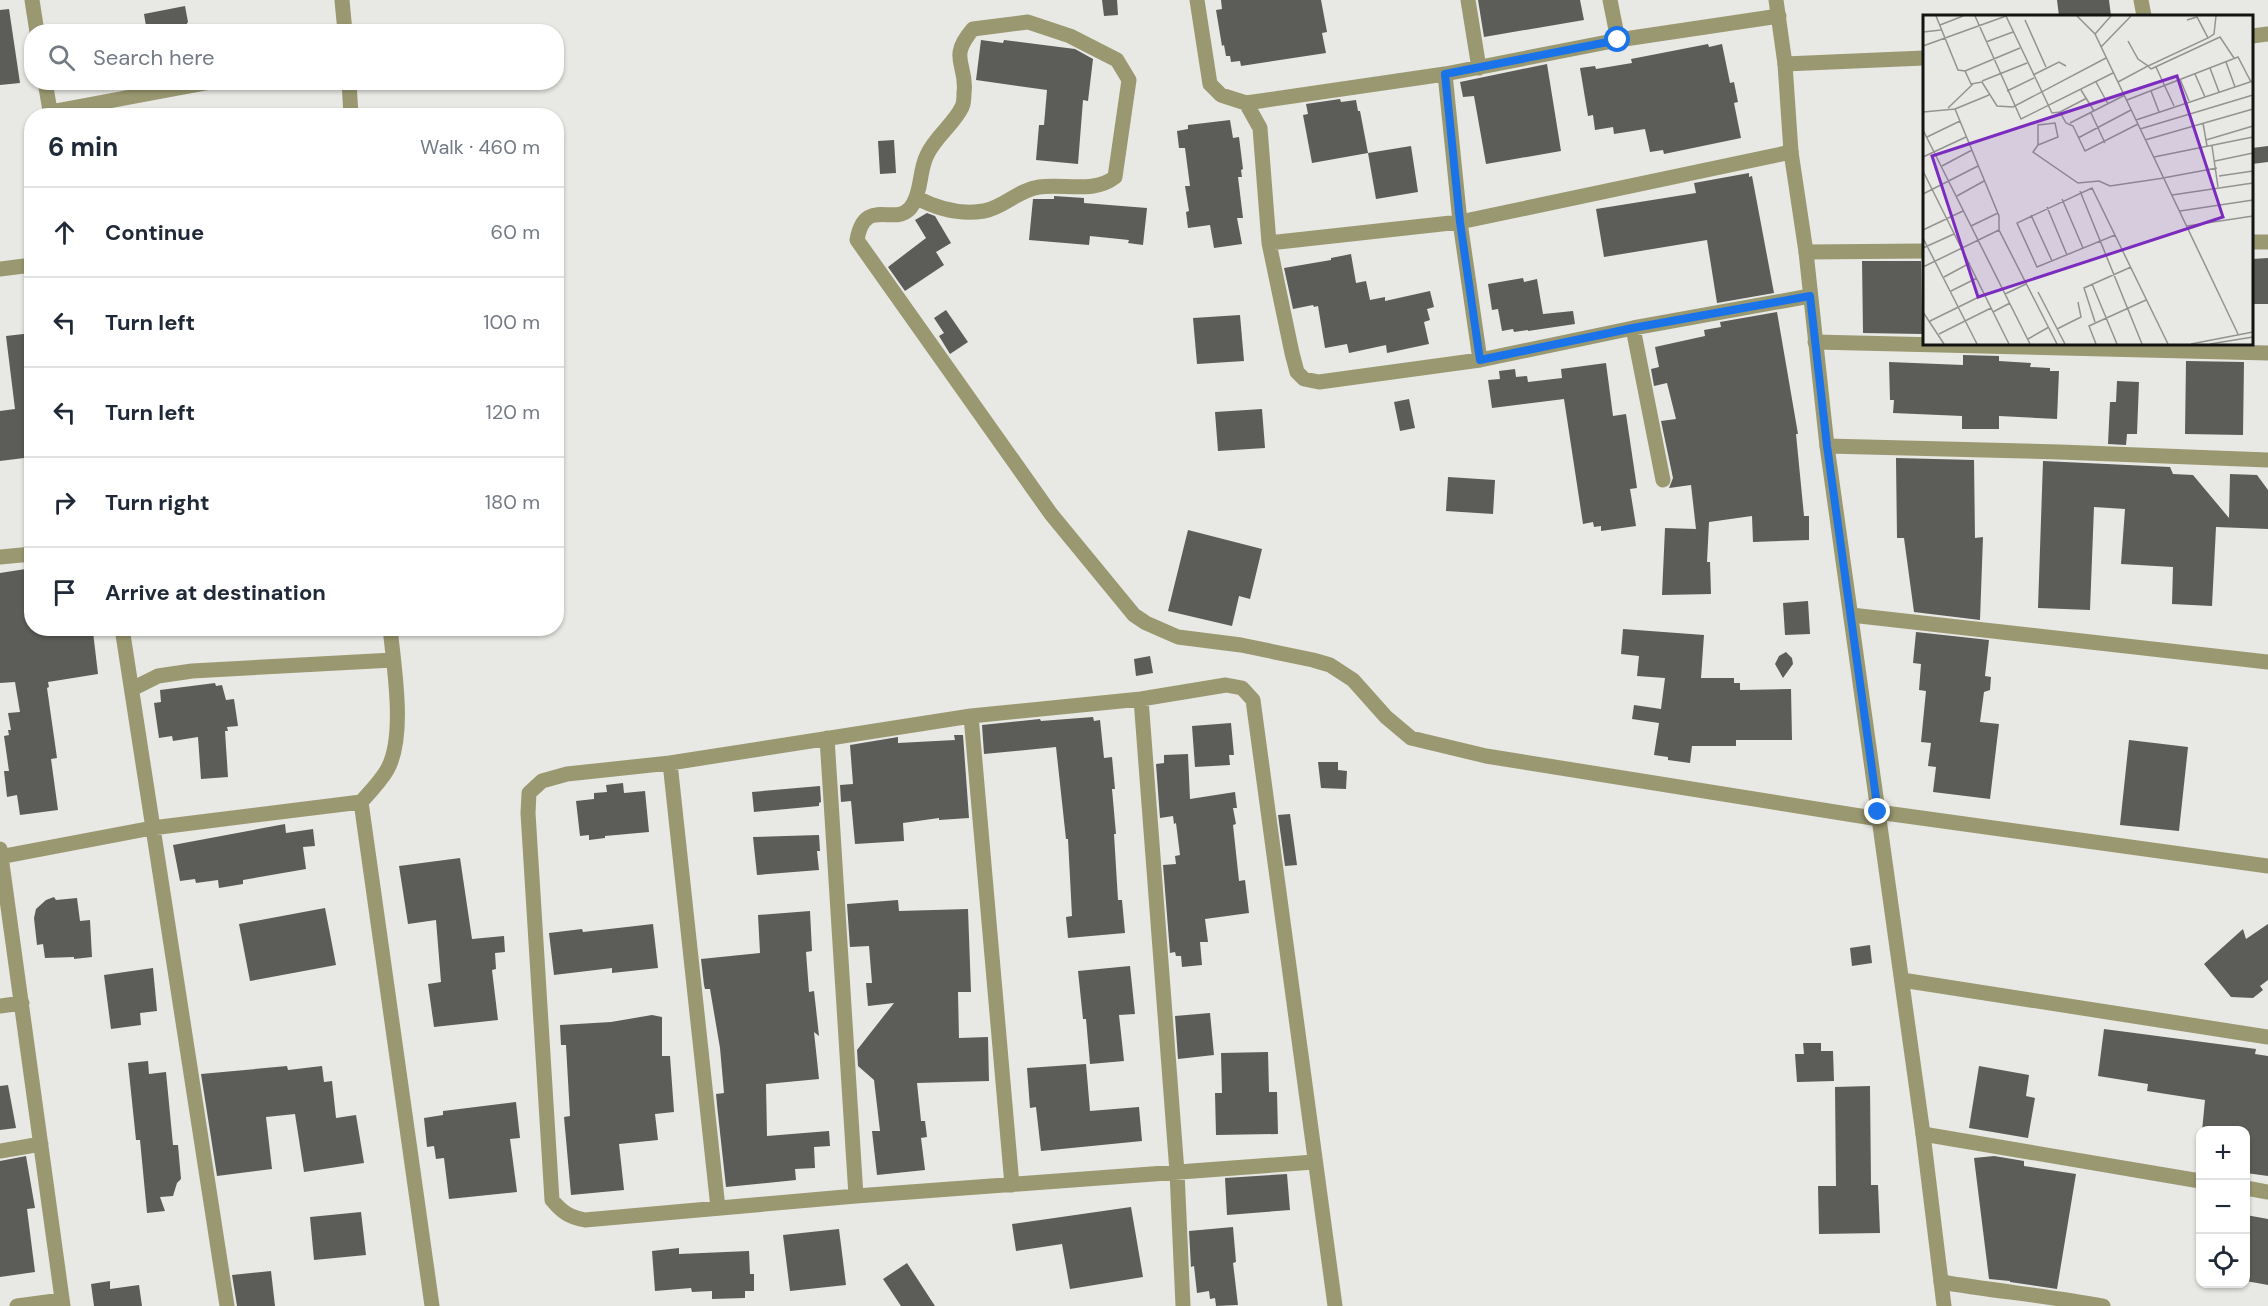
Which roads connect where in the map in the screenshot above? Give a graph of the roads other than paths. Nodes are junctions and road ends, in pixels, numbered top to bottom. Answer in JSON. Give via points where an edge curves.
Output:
{"nodes":[{"id":1,"x":32,"y":0,"type":"edge"},
{"id":2,"x":342,"y":0,"type":"edge"},
{"id":3,"x":1197,"y":0,"type":"edge"},
{"id":4,"x":1468,"y":0,"type":"edge"},
{"id":5,"x":1610,"y":0,"type":"edge"},
{"id":6,"x":1776,"y":0,"type":"edge"},
{"id":7,"x":2141,"y":0,"type":"edge"},
{"id":8,"x":2144,"y":15,"type":"edge"},
{"id":9,"x":1779,"y":16,"type":"junction"},
{"id":10,"x":36,"y":24,"type":"edge"},
{"id":11,"x":344,"y":24,"type":"edge"},
{"id":12,"x":2268,"y":34,"type":"edge"},
{"id":13,"x":2253,"y":36,"type":"edge"},
{"id":14,"x":1618,"y":40,"type":"junction"},
{"id":15,"x":1923,"y":58,"type":"edge"},
{"id":16,"x":1785,"y":64,"type":"junction"},
{"id":17,"x":1479,"y":68,"type":"junction"},
{"id":18,"x":1445,"y":74,"type":"junction"},
{"id":19,"x":46,"y":90,"type":"edge"},
{"id":20,"x":171,"y":90,"type":"edge"},
{"id":21,"x":349,"y":90,"type":"edge"},
{"id":22,"x":1246,"y":103,"type":"junction"},
{"id":23,"x":49,"y":108,"type":"edge"},
{"id":24,"x":80,"y":108,"type":"edge"},
{"id":25,"x":351,"y":108,"type":"edge"},
{"id":26,"x":1791,"y":152,"type":"junction"},
{"id":27,"x":917,"y":198,"type":"junction"},
{"id":28,"x":1460,"y":222,"type":"junction"},
{"id":29,"x":1269,"y":243,"type":"junction"},
{"id":30,"x":1923,"y":251,"type":"edge"},
{"id":31,"x":1806,"y":252,"type":"junction"},
{"id":32,"x":24,"y":266,"type":"edge"},
{"id":33,"x":0,"y":269,"type":"edge"},
{"id":34,"x":1810,"y":296,"type":"junction"},
{"id":35,"x":1633,"y":328,"type":"junction"},
{"id":36,"x":1815,"y":342,"type":"junction"},
{"id":37,"x":1923,"y":344,"type":"edge"},
{"id":38,"x":2024,"y":345,"type":"edge"},
{"id":39,"x":2234,"y":348,"type":"edge"},
{"id":40,"x":2268,"y":353,"type":"edge"},
{"id":41,"x":1480,"y":360,"type":"junction"},
{"id":42,"x":1827,"y":446,"type":"junction"},
{"id":43,"x":2268,"y":460,"type":"edge"},
{"id":44,"x":1664,"y":480,"type":"dead end"},
{"id":45,"x":24,"y":555,"type":"edge"},
{"id":46,"x":0,"y":557,"type":"edge"},
{"id":47,"x":1851,"y":615,"type":"junction"},
{"id":48,"x":123,"y":636,"type":"edge"},
{"id":49,"x":391,"y":636,"type":"edge"},
{"id":50,"x":393,"y":660,"type":"junction"},
{"id":51,"x":2268,"y":662,"type":"edge"},
{"id":52,"x":132,"y":689,"type":"junction"},
{"id":53,"x":1141,"y":699,"type":"junction"},
{"id":54,"x":971,"y":716,"type":"junction"},
{"id":55,"x":827,"y":738,"type":"junction"},
{"id":56,"x":670,"y":763,"type":"junction"},
{"id":57,"x":361,"y":802,"type":"junction"},
{"id":58,"x":1879,"y":816,"type":"junction"},
{"id":59,"x":152,"y":828,"type":"junction"},
{"id":60,"x":1,"y":854,"type":"edge"},
{"id":61,"x":2268,"y":866,"type":"edge"},
{"id":62,"x":1902,"y":980,"type":"junction"},
{"id":63,"x":21,"y":1003,"type":"junction"},
{"id":64,"x":0,"y":1006,"type":"edge"},
{"id":65,"x":2268,"y":1037,"type":"edge"},
{"id":66,"x":1923,"y":1134,"type":"junction"},
{"id":67,"x":41,"y":1144,"type":"junction"},
{"id":68,"x":0,"y":1151,"type":"edge"},
{"id":69,"x":1314,"y":1162,"type":"junction"},
{"id":70,"x":1177,"y":1172,"type":"junction"},
{"id":71,"x":2196,"y":1180,"type":"edge"},
{"id":72,"x":1012,"y":1185,"type":"junction"},
{"id":73,"x":2250,"y":1189,"type":"edge"},
{"id":74,"x":2268,"y":1192,"type":"edge"},
{"id":75,"x":856,"y":1196,"type":"junction"},
{"id":76,"x":717,"y":1208,"type":"junction"},
{"id":77,"x":1941,"y":1282,"type":"junction"},
{"id":78,"x":63,"y":1303,"type":"edge"},
{"id":79,"x":17,"y":1306,"type":"edge"},
{"id":80,"x":227,"y":1306,"type":"edge"},
{"id":81,"x":432,"y":1306,"type":"edge"},
{"id":82,"x":1183,"y":1306,"type":"edge"},
{"id":83,"x":1335,"y":1306,"type":"edge"},
{"id":84,"x":1944,"y":1306,"type":"edge"},
{"id":85,"x":2103,"y":1306,"type":"edge"}],
"edges":[{"from":1,"to":10,"type":"street"},
{"from":2,"to":11,"type":"street"},
{"from":3,"to":22,"type":"street","via":[[1210,84],[1221,95]]},
{"from":4,"to":17,"type":"street"},
{"from":5,"to":14,"type":"street"},
{"from":6,"to":9,"type":"street"},
{"from":7,"to":8,"type":"street"},
{"from":9,"to":14,"type":"street"},
{"from":9,"to":16,"type":"street"},
{"from":12,"to":13,"type":"street"},
{"from":14,"to":17,"type":"street"},
{"from":15,"to":16,"type":"street"},
{"from":16,"to":26,"type":"street"},
{"from":17,"to":18,"type":"street"},
{"from":18,"to":22,"type":"street"},
{"from":18,"to":28,"type":"street"},
{"from":19,"to":23,"type":"street"},
{"from":20,"to":24,"type":"street"},
{"from":21,"to":25,"type":"street"},
{"from":22,"to":29,"type":"street","via":[[1260,128]]},
{"from":26,"to":28,"type":"street"},
{"from":26,"to":31,"type":"street"},
{"from":27,"to":27,"type":"street","via":[[954,212],[985,211],[1020,192],[1040,187],[1109,182],[1115,177],[1129,80],[1117,60],[1070,36],[1028,22],[973,29],[963,41],[958,62],[965,87],[963,106],[926,156]]},
{"from":27,"to":58,"type":"street","via":[[902,215],[872,215],[864,219],[857,240],[1051,514],[1140,619],[1178,637],[1241,645],[1330,665],[1353,680],[1411,738],[1486,756]]},
{"from":28,"to":29,"type":"street"},
{"from":28,"to":41,"type":"street"},
{"from":29,"to":41,"type":"street","via":[[1292,353],[1297,372],[1304,380],[1318,382]]},
{"from":30,"to":31,"type":"street"},
{"from":31,"to":34,"type":"street"},
{"from":32,"to":33,"type":"street"},
{"from":34,"to":35,"type":"street"},
{"from":34,"to":36,"type":"street"},
{"from":35,"to":41,"type":"street"},
{"from":35,"to":44,"type":"street"},
{"from":36,"to":37,"type":"street"},
{"from":36,"to":42,"type":"street"},
{"from":38,"to":39,"type":"street"},
{"from":39,"to":40,"type":"street"},
{"from":42,"to":43,"type":"street"},
{"from":42,"to":47,"type":"street"},
{"from":45,"to":46,"type":"street"},
{"from":47,"to":51,"type":"street"},
{"from":47,"to":58,"type":"street"},
{"from":48,"to":52,"type":"street"},
{"from":49,"to":50,"type":"street"},
{"from":50,"to":52,"type":"street","via":[[192,671],[158,676]]},
{"from":50,"to":57,"type":"street","via":[[395,751],[387,770]]},
{"from":52,"to":59,"type":"street"},
{"from":53,"to":54,"type":"street"},
{"from":53,"to":69,"type":"street","via":[[1226,685],[1242,688],[1253,700]]},
{"from":53,"to":70,"type":"street"},
{"from":54,"to":55,"type":"street"},
{"from":54,"to":72,"type":"street"},
{"from":55,"to":56,"type":"street"},
{"from":55,"to":75,"type":"street"},
{"from":56,"to":76,"type":"street"},
{"from":56,"to":76,"type":"street","via":[[567,774],[543,781],[529,793],[552,1200],[562,1212],[585,1220]]},
{"from":57,"to":59,"type":"street"},
{"from":57,"to":81,"type":"street"},
{"from":58,"to":61,"type":"street"},
{"from":58,"to":62,"type":"street"},
{"from":59,"to":60,"type":"street"},
{"from":59,"to":80,"type":"street"},
{"from":60,"to":63,"type":"street"},
{"from":62,"to":65,"type":"street"},
{"from":62,"to":66,"type":"street"},
{"from":63,"to":64,"type":"street"},
{"from":63,"to":67,"type":"street"},
{"from":66,"to":71,"type":"street"},
{"from":66,"to":77,"type":"street"},
{"from":67,"to":68,"type":"street"},
{"from":67,"to":78,"type":"street"},
{"from":69,"to":70,"type":"street"},
{"from":69,"to":83,"type":"street"},
{"from":70,"to":72,"type":"street"},
{"from":70,"to":82,"type":"street"},
{"from":72,"to":75,"type":"street"},
{"from":73,"to":74,"type":"street"},
{"from":75,"to":76,"type":"street"},
{"from":77,"to":84,"type":"street"},
{"from":77,"to":85,"type":"street"},
{"from":78,"to":79,"type":"street"}]}
